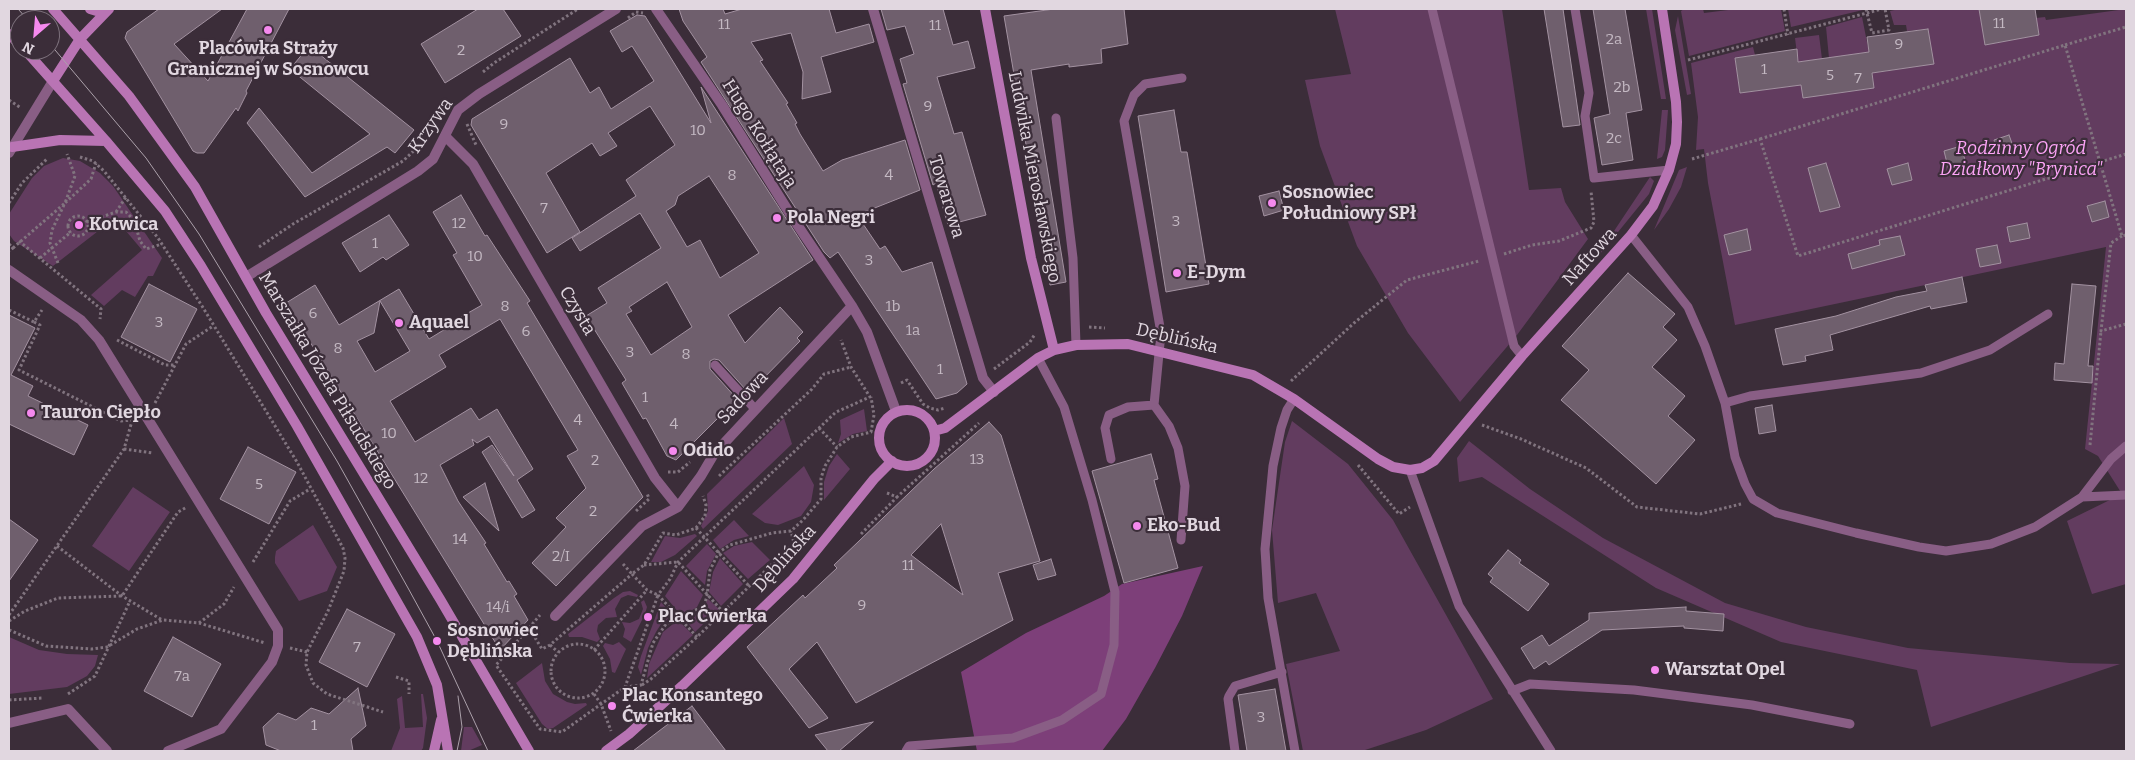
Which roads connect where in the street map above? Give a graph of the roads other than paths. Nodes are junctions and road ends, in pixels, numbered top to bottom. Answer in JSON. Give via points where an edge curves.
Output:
{"nodes":[{"id":1,"x":54,"y":9,"type":"edge"},
{"id":2,"x":90,"y":9,"type":"edge"},
{"id":3,"x":616,"y":9,"type":"edge"},
{"id":4,"x":873,"y":9,"type":"edge"},
{"id":5,"x":986,"y":9,"type":"edge"},
{"id":6,"x":1432,"y":9,"type":"edge"},
{"id":7,"x":1575,"y":9,"type":"edge"},
{"id":8,"x":1662,"y":9,"type":"edge"},
{"id":9,"x":106,"y":11,"type":"edge"},
{"id":10,"x":651,"y":11,"type":"edge"},
{"id":11,"x":80,"y":39,"type":"junction"},
{"id":12,"x":34,"y":60,"type":"edge"},
{"id":13,"x":1182,"y":78,"type":"dead end"},
{"id":14,"x":53,"y":80,"type":"junction"},
{"id":15,"x":1056,"y":118,"type":"dead end"},
{"id":16,"x":445,"y":136,"type":"junction"},
{"id":17,"x":106,"y":141,"type":"junction"},
{"id":18,"x":11,"y":150,"type":"edge"},
{"id":19,"x":1669,"y":170,"type":"junction"},
{"id":20,"x":1631,"y":235,"type":"junction"},
{"id":21,"x":9,"y":270,"type":"edge"},
{"id":22,"x":246,"y":277,"type":"junction"},
{"id":23,"x":852,"y":306,"type":"junction"},
{"id":24,"x":2048,"y":314,"type":"dead end"},
{"id":25,"x":1076,"y":345,"type":"junction"},
{"id":26,"x":1054,"y":350,"type":"junction"},
{"id":27,"x":1160,"y":351,"type":"junction"},
{"id":28,"x":1522,"y":356,"type":"junction"},
{"id":29,"x":1038,"y":358,"type":"junction"},
{"id":30,"x":715,"y":365,"type":"dead end"},
{"id":31,"x":994,"y":392,"type":"junction"},
{"id":32,"x":1294,"y":399,"type":"junction"},
{"id":33,"x":1725,"y":403,"type":"junction"},
{"id":34,"x":1154,"y":405,"type":"junction"},
{"id":35,"x":756,"y":409,"type":"junction"},
{"id":36,"x":896,"y":412,"type":"junction"},
{"id":37,"x":934,"y":431,"type":"junction"},
{"id":38,"x":2126,"y":446,"type":"edge"},
{"id":39,"x":1112,"y":459,"type":"dead end"},
{"id":40,"x":892,"y":461,"type":"junction"},
{"id":41,"x":1410,"y":470,"type":"junction"},
{"id":42,"x":2126,"y":495,"type":"edge"},
{"id":43,"x":2082,"y":497,"type":"junction"},
{"id":44,"x":678,"y":507,"type":"junction"},
{"id":45,"x":1181,"y":540,"type":"dead end"},
{"id":46,"x":556,"y":616,"type":"dead end"},
{"id":47,"x":1282,"y":672,"type":"junction"},
{"id":48,"x":1512,"y":691,"type":"junction"},
{"id":49,"x":442,"y":714,"type":"junction"},
{"id":50,"x":9,"y":724,"type":"edge"},
{"id":51,"x":1850,"y":724,"type":"dead end"},
{"id":52,"x":1546,"y":750,"type":"edge"},
{"id":53,"x":106,"y":751,"type":"edge"},
{"id":54,"x":168,"y":751,"type":"edge"},
{"id":55,"x":434,"y":751,"type":"edge"},
{"id":56,"x":448,"y":751,"type":"edge"},
{"id":57,"x":528,"y":751,"type":"edge"},
{"id":58,"x":606,"y":751,"type":"edge"},
{"id":59,"x":906,"y":751,"type":"edge"},
{"id":60,"x":1235,"y":751,"type":"edge"},
{"id":61,"x":1295,"y":751,"type":"edge"}],
"edges":[{"from":1,"to":11,"type":"street","name":"Marszałka Józefa Piłsudskiego"},
{"from":2,"to":9,"type":"street"},
{"from":3,"to":16,"type":"street","name":"Krzywa","via":[[478,94],[458,110]]},
{"from":4,"to":31,"type":"street","name":"Towarowa","via":[[983,378]]},
{"from":5,"to":26,"type":"street","name":"Ludwika Mierosławskiego","via":[[1031,258]]},
{"from":6,"to":28,"type":"lane","via":[[1514,346]]},
{"from":7,"to":19,"type":"lane","via":[[1589,93],[1586,116],[1594,178]]},
{"from":8,"to":19,"type":"street","name":"Naftowa","via":[[1676,102],[1676,144]]},
{"from":9,"to":11,"type":"street"},
{"from":10,"to":23,"type":"street","name":"Hugo Kołłątaja","via":[[727,112]]},
{"from":11,"to":14,"type":"street"},
{"from":11,"to":22,"type":"street","name":"Marszałka Józefa Piłsudskiego","via":[[129,96],[190,180]]},
{"from":12,"to":14,"type":"street"},
{"from":13,"to":27,"type":"lane","via":[[1145,84],[1134,94],[1124,121],[1161,333]]},
{"from":14,"to":17,"type":"street"},
{"from":14,"to":18,"type":"street"},
{"from":15,"to":25,"type":"lane","via":[[1073,258]]},
{"from":16,"to":22,"type":"street","name":"Krzywa","via":[[433,159],[418,171]]},
{"from":16,"to":44,"type":"street","name":"Czysta","via":[[473,164],[655,478]]},
{"from":17,"to":18,"type":"street","via":[[60,140]]},
{"from":17,"to":49,"type":"street","via":[[165,211],[297,426],[417,637],[437,685]]},
{"from":19,"to":20,"type":"street","name":"Naftowa","via":[[1653,206]]},
{"from":20,"to":28,"type":"street","name":"Naftowa"},
{"from":20,"to":33,"type":"lane","via":[[1688,307]]},
{"from":21,"to":54,"type":"street","via":[[81,320],[99,340],[278,630],[278,646],[272,662],[221,729]]},
{"from":22,"to":57,"type":"street","name":"Marszałka Józefa Piłsudskiego","via":[[502,702]]},
{"from":23,"to":35,"type":"street","name":"Sadowa"},
{"from":23,"to":36,"type":"street","name":"Hugo Kołłątaja","via":[[867,332]]},
{"from":24,"to":33,"type":"lane","via":[[1990,350],[1921,373],[1750,396]]},
{"from":25,"to":26,"type":"street","name":"Dęblińska"},
{"from":25,"to":27,"type":"street","name":"Dęblińska","via":[[1128,344]]},
{"from":26,"to":29,"type":"street","name":"Dęblińska"},
{"from":27,"to":32,"type":"street","name":"Dęblińska","via":[[1253,375]]},
{"from":27,"to":34,"type":"lane"},
{"from":28,"to":41,"type":"street","name":"Naftowa","via":[[1434,461]]},
{"from":29,"to":31,"type":"street","name":"Dęblińska"},
{"from":29,"to":59,"type":"lane","via":[[1064,407],[1115,592],[1114,645],[1101,694],[1062,720],[1014,738],[909,746]]},
{"from":30,"to":35,"type":"lane"},
{"from":31,"to":37,"type":"street","name":"Dęblińska","via":[[945,428]]},
{"from":32,"to":41,"type":"street","name":"Dęblińska","via":[[1378,459],[1392,467]]},
{"from":32,"to":47,"type":"lane","via":[[1281,428],[1273,466],[1265,549],[1268,598]]},
{"from":33,"to":43,"type":"lane","via":[[1735,457],[1753,499],[1777,513],[1946,551],[1991,544],[2035,527]]},
{"from":34,"to":39,"type":"lane","via":[[1128,407],[1109,415],[1105,428]]},
{"from":34,"to":45,"type":"lane","via":[[1169,426],[1178,448],[1185,486]]},
{"from":35,"to":44,"type":"street","name":"Sadowa","via":[[714,454]]},
{"from":36,"to":37,"type":"street","via":[[920,413],[931,423]]},
{"from":36,"to":40,"type":"street","via":[[883,422],[879,438],[881,449]]},
{"from":37,"to":40,"type":"street","via":[[934,444],[923,460],[911,466]]},
{"from":38,"to":43,"type":"lane","via":[[2111,459]]},
{"from":40,"to":58,"type":"street","name":"Dęblińska","via":[[793,579],[682,686]]},
{"from":41,"to":48,"type":"lane","via":[[1459,606]]},
{"from":42,"to":43,"type":"lane"},
{"from":44,"to":46,"type":"street","name":"Sadowa","via":[[642,526]]},
{"from":47,"to":60,"type":"lane","via":[[1236,686],[1228,699]]},
{"from":47,"to":61,"type":"lane"},
{"from":48,"to":51,"type":"lane","via":[[1530,684],[1634,690],[1752,705]]},
{"from":48,"to":52,"type":"lane"},
{"from":49,"to":55,"type":"street"},
{"from":49,"to":56,"type":"street"},
{"from":50,"to":53,"type":"street","via":[[68,709]]}]}
